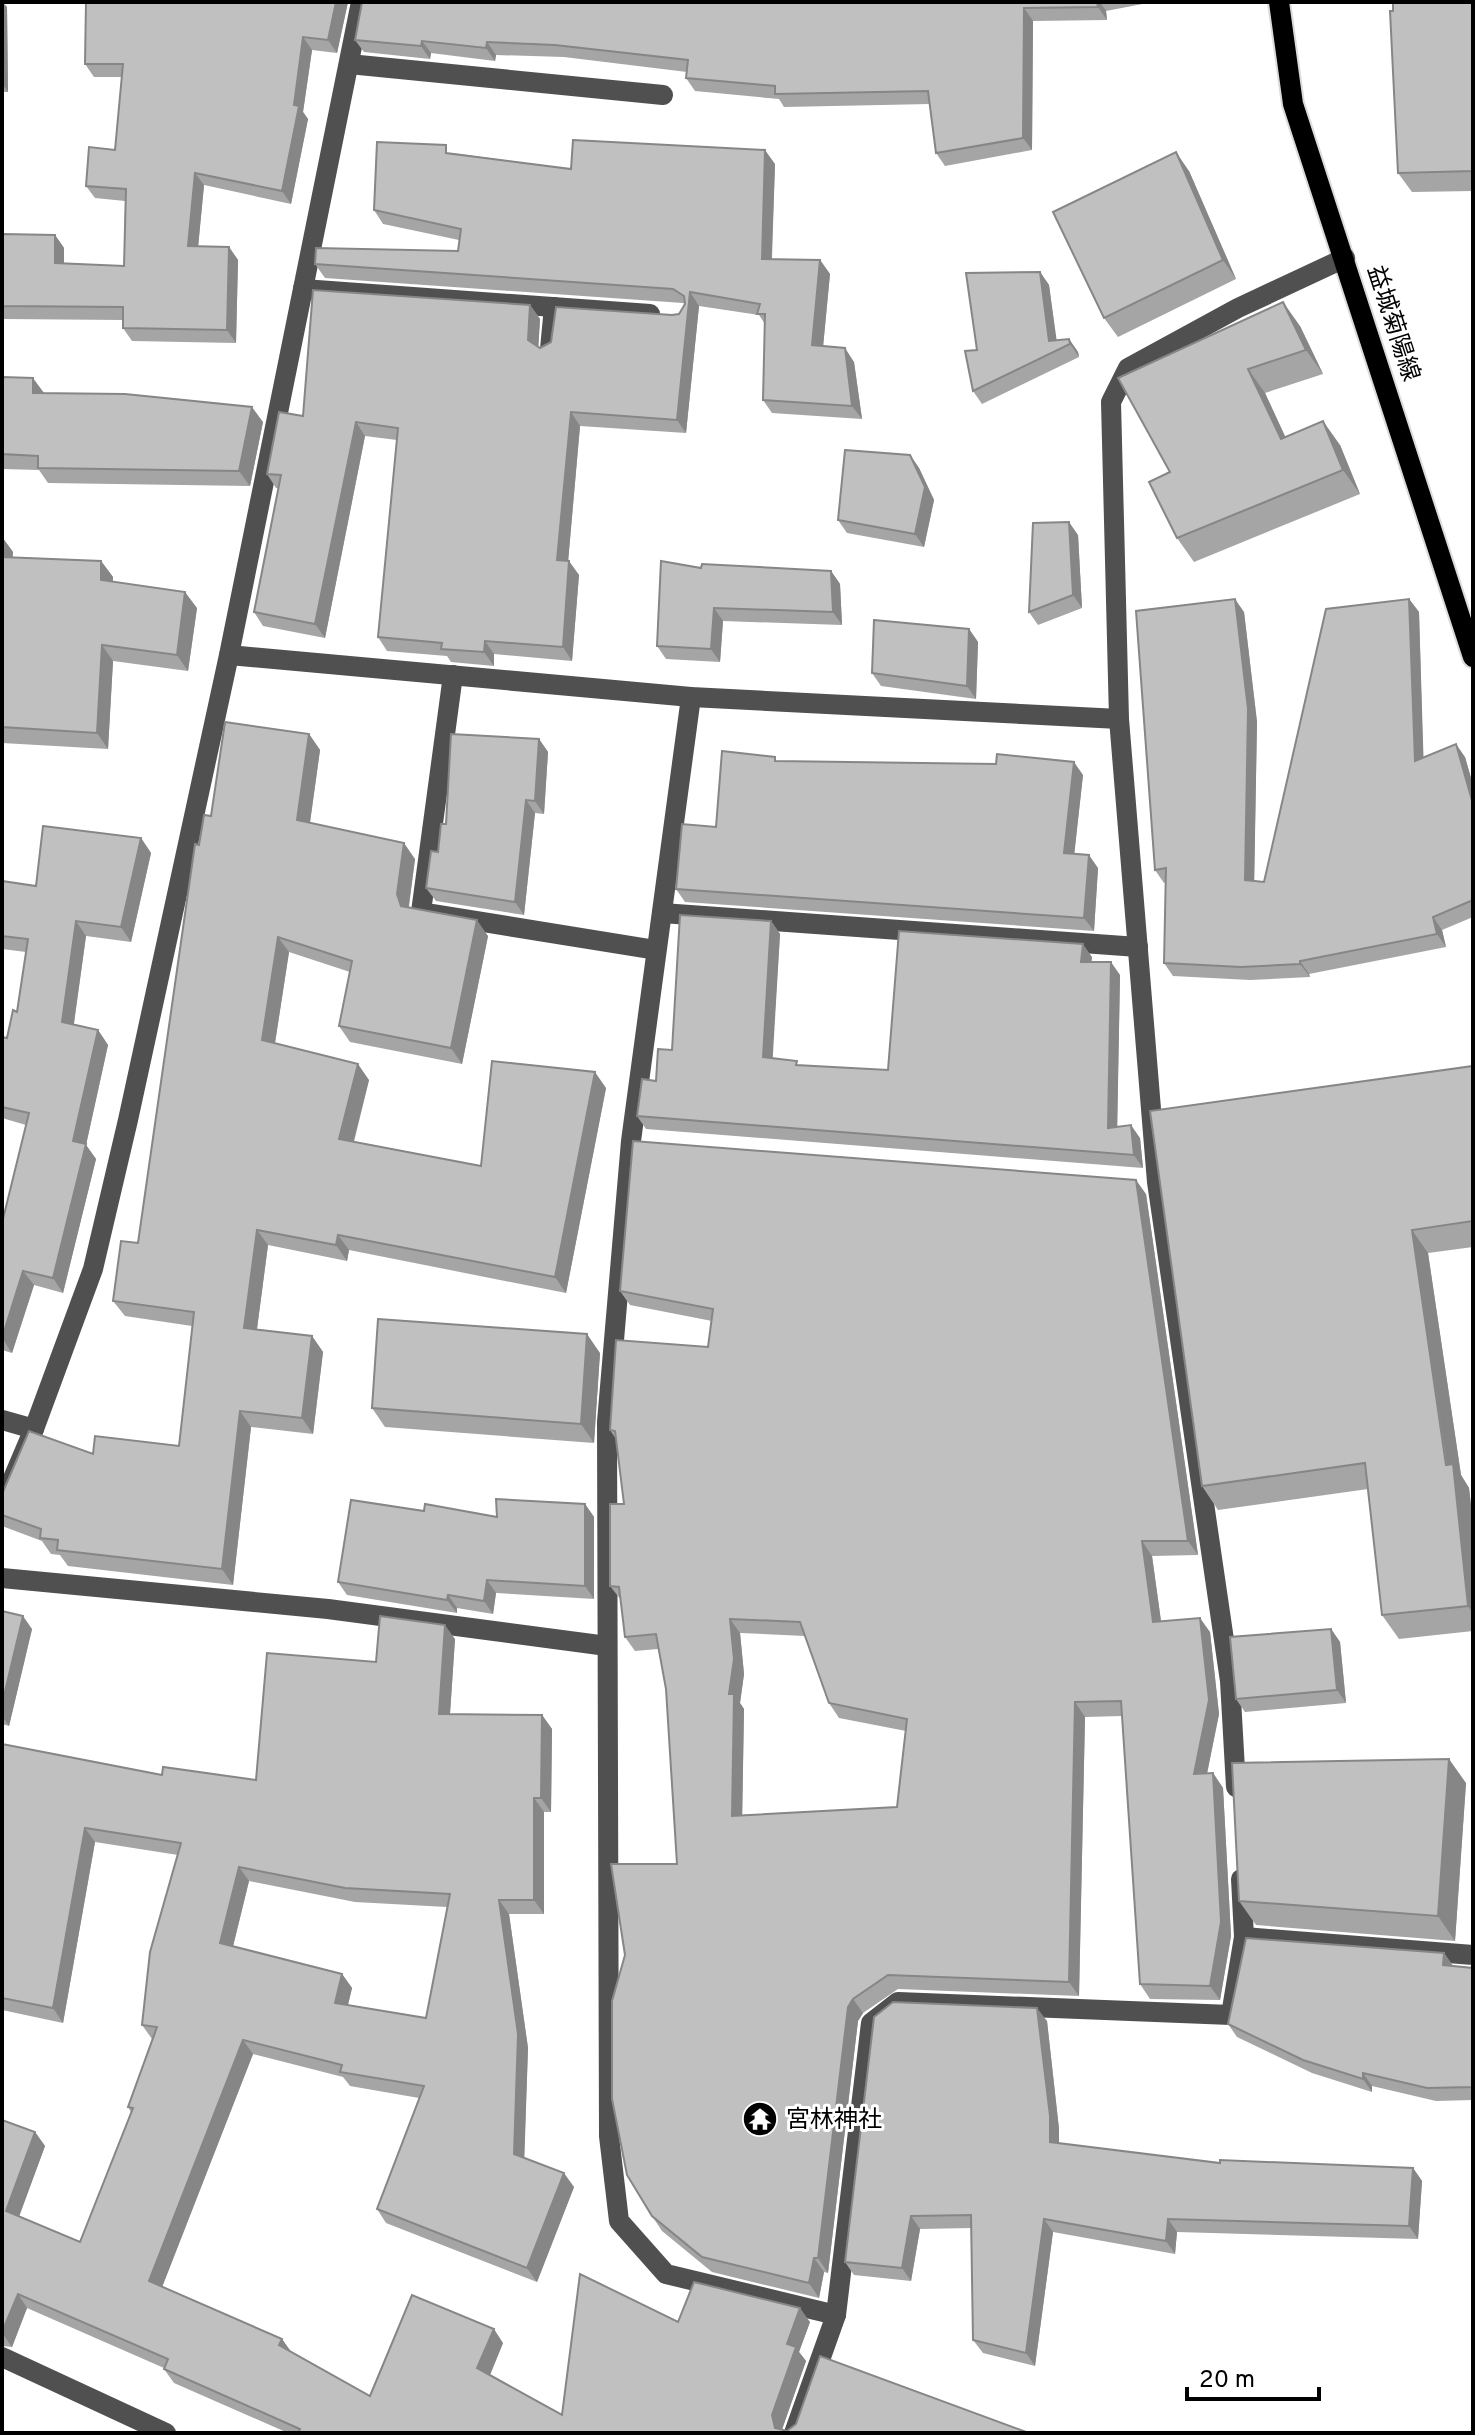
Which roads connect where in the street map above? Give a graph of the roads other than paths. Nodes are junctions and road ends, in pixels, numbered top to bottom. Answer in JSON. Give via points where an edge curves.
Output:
{"nodes":[{"id":1,"x":361,"y":2,"type":"edge"},
{"id":2,"x":1279,"y":2,"type":"edge"},
{"id":3,"x":349,"y":64,"type":"junction"},
{"id":4,"x":663,"y":95,"type":"dead end"},
{"id":5,"x":1345,"y":258,"type":"junction"},
{"id":6,"x":303,"y":289,"type":"junction"},
{"id":7,"x":554,"y":307,"type":"junction"},
{"id":8,"x":668,"y":315,"type":"edge"},
{"id":9,"x":550,"y":349,"type":"edge"},
{"id":10,"x":229,"y":655,"type":"junction"},
{"id":11,"x":1473,"y":657,"type":"edge"},
{"id":12,"x":453,"y":675,"type":"junction"},
{"id":13,"x":691,"y":697,"type":"junction"},
{"id":14,"x":1119,"y":719,"type":"junction"},
{"id":15,"x":662,"y":913,"type":"junction"},
{"id":16,"x":1138,"y":947,"type":"junction"},
{"id":17,"x":656,"y":950,"type":"junction"},
{"id":18,"x":2,"y":1420,"type":"edge"},
{"id":19,"x":34,"y":1429,"type":"junction"},
{"id":20,"x":2,"y":1504,"type":"edge"},
{"id":21,"x":2,"y":1578,"type":"edge"},
{"id":22,"x":607,"y":1646,"type":"junction"},
{"id":23,"x":1237,"y":1809,"type":"edge"},
{"id":24,"x":1240,"y":1857,"type":"edge"},
{"id":25,"x":1244,"y":1937,"type":"junction"},
{"id":26,"x":1473,"y":1955,"type":"edge"},
{"id":27,"x":836,"y":2315,"type":"junction"},
{"id":28,"x":2,"y":2357,"type":"edge"},
{"id":29,"x":166,"y":2433,"type":"edge"},
{"id":30,"x":794,"y":2433,"type":"edge"}],
"edges":[{"from":1,"to":3,"type":"street"},
{"from":2,"to":5,"type":"main road","name":"益城菊陽線","via":[[1293,104]]},
{"from":3,"to":4,"type":"street"},
{"from":3,"to":6,"type":"street"},
{"from":5,"to":11,"type":"main road","name":"益城菊陽線"},
{"from":5,"to":14,"type":"street","via":[[1128,368],[1111,402]]},
{"from":6,"to":7,"type":"street"},
{"from":6,"to":10,"type":"street"},
{"from":7,"to":8,"type":"street"},
{"from":7,"to":9,"type":"street"},
{"from":10,"to":12,"type":"street"},
{"from":10,"to":19,"type":"street","via":[[93,1269]]},
{"from":12,"to":13,"type":"street"},
{"from":12,"to":17,"type":"street","via":[[421,912]]},
{"from":13,"to":14,"type":"street"},
{"from":13,"to":15,"type":"street"},
{"from":14,"to":16,"type":"street"},
{"from":15,"to":16,"type":"street"},
{"from":15,"to":17,"type":"street"},
{"from":16,"to":23,"type":"street","via":[[1150,1181],[1230,1681]]},
{"from":17,"to":22,"type":"street","via":[[607,1422]]},
{"from":18,"to":19,"type":"street"},
{"from":19,"to":20,"type":"street"},
{"from":21,"to":22,"type":"street","via":[[341,1611]]},
{"from":22,"to":27,"type":"street","via":[[609,2136],[619,2221],[666,2274]]},
{"from":24,"to":25,"type":"street"},
{"from":25,"to":26,"type":"street"},
{"from":25,"to":27,"type":"street","via":[[1231,2015],[898,2002],[871,2023]]},
{"from":27,"to":30,"type":"street"},
{"from":28,"to":29,"type":"street"}]}
